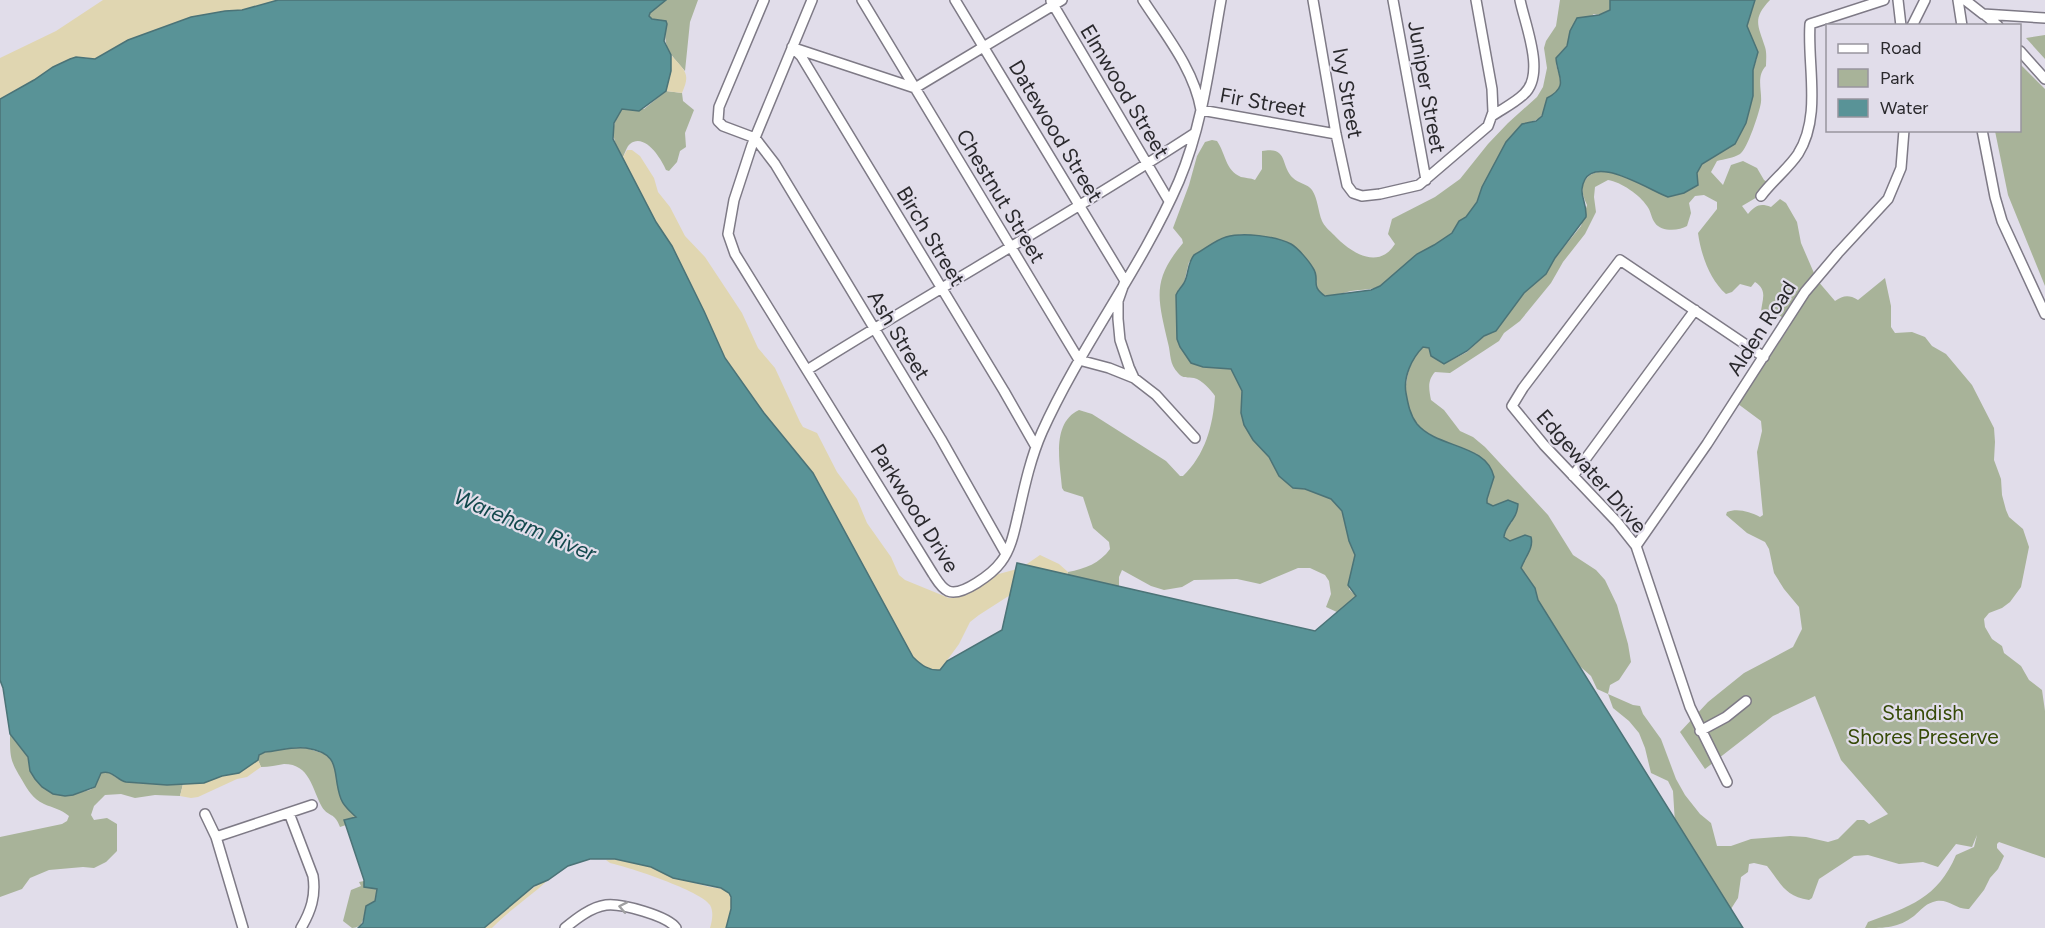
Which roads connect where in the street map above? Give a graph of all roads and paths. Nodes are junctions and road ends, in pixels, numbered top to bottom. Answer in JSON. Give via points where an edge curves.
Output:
{"nodes":[{"id":1,"x":764,"y":0,"type":"edge"},
{"id":2,"x":812,"y":0,"type":"edge"},
{"id":3,"x":862,"y":0,"type":"edge"},
{"id":4,"x":956,"y":0,"type":"edge"},
{"id":5,"x":1143,"y":0,"type":"edge"},
{"id":6,"x":1221,"y":0,"type":"edge"},
{"id":7,"x":1313,"y":0,"type":"edge"},
{"id":8,"x":1394,"y":0,"type":"edge"},
{"id":9,"x":1476,"y":0,"type":"edge"},
{"id":10,"x":1520,"y":0,"type":"edge"},
{"id":11,"x":1884,"y":0,"type":"edge"},
{"id":12,"x":1898,"y":0,"type":"edge"},
{"id":13,"x":1925,"y":0,"type":"edge"},
{"id":14,"x":1958,"y":0,"type":"edge"},
{"id":15,"x":1965,"y":0,"type":"edge"},
{"id":16,"x":1056,"y":2,"type":"edge"},
{"id":17,"x":1983,"y":14,"type":"junction"},
{"id":18,"x":2045,"y":18,"type":"edge"},
{"id":19,"x":1900,"y":24,"type":"edge"},
{"id":20,"x":1912,"y":24,"type":"edge"},
{"id":21,"x":1962,"y":24,"type":"edge"},
{"id":22,"x":1996,"y":24,"type":"edge"},
{"id":23,"x":984,"y":46,"type":"junction"},
{"id":24,"x":792,"y":47,"type":"junction"},
{"id":25,"x":2021,"y":53,"type":"edge"},
{"id":26,"x":2045,"y":79,"type":"edge"},
{"id":27,"x":915,"y":88,"type":"junction"},
{"id":28,"x":1201,"y":110,"type":"junction"},
{"id":29,"x":1492,"y":116,"type":"junction"},
{"id":30,"x":1904,"y":132,"type":"edge"},
{"id":31,"x":1982,"y":132,"type":"edge"},
{"id":32,"x":1195,"y":134,"type":"junction"},
{"id":33,"x":1336,"y":134,"type":"junction"},
{"id":34,"x":755,"y":138,"type":"junction"},
{"id":35,"x":1148,"y":164,"type":"junction"},
{"id":36,"x":1426,"y":180,"type":"junction"},
{"id":37,"x":1761,"y":196,"type":"dead end"},
{"id":38,"x":1169,"y":201,"type":"junction"},
{"id":39,"x":1080,"y":206,"type":"junction"},
{"id":40,"x":1010,"y":246,"type":"junction"},
{"id":41,"x":1125,"y":281,"type":"junction"},
{"id":42,"x":941,"y":288,"type":"junction"},
{"id":43,"x":1695,"y":310,"type":"junction"},
{"id":44,"x":2045,"y":314,"type":"edge"},
{"id":45,"x":876,"y":329,"type":"junction"},
{"id":46,"x":1764,"y":357,"type":"junction"},
{"id":47,"x":1079,"y":360,"type":"junction"},
{"id":48,"x":807,"y":370,"type":"junction"},
{"id":49,"x":1134,"y":378,"type":"junction"},
{"id":50,"x":1196,"y":438,"type":"dead end"},
{"id":51,"x":1036,"y":447,"type":"junction"},
{"id":52,"x":1573,"y":476,"type":"junction"},
{"id":53,"x":1636,"y":546,"type":"junction"},
{"id":54,"x":1006,"y":555,"type":"junction"},
{"id":55,"x":1746,"y":701,"type":"dead end"},
{"id":56,"x":1700,"y":731,"type":"junction"},
{"id":57,"x":1726,"y":782,"type":"dead end"},
{"id":58,"x":312,"y":805,"type":"dead end"},
{"id":59,"x":289,"y":813,"type":"junction"},
{"id":60,"x":205,"y":814,"type":"dead end"},
{"id":61,"x":216,"y":837,"type":"junction"},
{"id":62,"x":243,"y":928,"type":"edge"},
{"id":63,"x":301,"y":928,"type":"edge"},
{"id":64,"x":565,"y":928,"type":"edge"},
{"id":65,"x":676,"y":928,"type":"edge"}],
"edges":[{"from":1,"to":34,"type":"street","via":[[717,115],[723,126]]},
{"from":2,"to":24,"type":"street","name":"Parkwood Drive"},
{"from":3,"to":27,"type":"street","name":"Chestnut Street"},
{"from":4,"to":23,"type":"street","name":"Datewood Street"},
{"from":5,"to":28,"type":"street","name":"Fir Street","via":[[1190,75]]},
{"from":6,"to":28,"type":"street","name":"Parkwood Drive"},
{"from":7,"to":33,"type":"street","name":"Ivy Street"},
{"from":8,"to":36,"type":"street","name":"Juniper Street"},
{"from":9,"to":29,"type":"street","via":[[1492,89]]},
{"from":10,"to":29,"type":"street","via":[[1534,76],[1525,93]]},
{"from":11,"to":37,"type":"street","via":[[1810,24],[1809,125],[1800,151]]},
{"from":12,"to":19,"type":"street"},
{"from":13,"to":20,"type":"street"},
{"from":14,"to":21,"type":"street"},
{"from":15,"to":17,"type":"street"},
{"from":16,"to":23,"type":"street"},
{"from":16,"to":35,"type":"street","name":"Elmwood Street"},
{"from":17,"to":18,"type":"street"},
{"from":17,"to":22,"type":"street"},
{"from":23,"to":27,"type":"street"},
{"from":23,"to":39,"type":"street","name":"Datewood Street"},
{"from":24,"to":27,"type":"street"},
{"from":24,"to":34,"type":"street","name":"Parkwood Drive"},
{"from":24,"to":42,"type":"street","name":"Birch Street"},
{"from":25,"to":26,"type":"street"},
{"from":27,"to":40,"type":"street","name":"Chestnut Street"},
{"from":28,"to":32,"type":"street","name":"Parkwood Drive"},
{"from":28,"to":33,"type":"street","name":"Fir Street"},
{"from":29,"to":36,"type":"street","via":[[1484,130]]},
{"from":30,"to":46,"type":"street","name":"Alden Road","via":[[1902,162],[1888,199],[1811,284]]},
{"from":31,"to":44,"type":"street","via":[[2000,213]]},
{"from":32,"to":35,"type":"street"},
{"from":32,"to":38,"type":"street","name":"Parkwood Drive"},
{"from":33,"to":36,"type":"street","name":"Ivy Street","via":[[1352,192],[1362,196],[1380,194],[1414,187]]},
{"from":34,"to":45,"type":"street","name":"Ash Street"},
{"from":34,"to":48,"type":"street","name":"Parkwood Drive","via":[[734,200],[728,238]]},
{"from":35,"to":38,"type":"street","name":"Elmwood Street"},
{"from":35,"to":39,"type":"street"},
{"from":38,"to":41,"type":"street","name":"Parkwood Drive"},
{"from":39,"to":40,"type":"street"},
{"from":39,"to":41,"type":"street","name":"Datewood Street"},
{"from":40,"to":42,"type":"street"},
{"from":40,"to":47,"type":"street","name":"Chestnut Street"},
{"from":41,"to":47,"type":"street","name":"Parkwood Drive"},
{"from":41,"to":49,"type":"street","via":[[1118,301],[1118,326]]},
{"from":42,"to":45,"type":"street"},
{"from":42,"to":51,"type":"street","name":"Birch Street"},
{"from":43,"to":46,"type":"street"},
{"from":43,"to":52,"type":"street"},
{"from":43,"to":52,"type":"street","name":"Edgewater Drive","via":[[1620,260],[1523,388],[1512,406]]},
{"from":45,"to":48,"type":"street"},
{"from":45,"to":54,"type":"street","name":"Ash Street"},
{"from":46,"to":53,"type":"street","name":"Alden Road"},
{"from":47,"to":49,"type":"street"},
{"from":47,"to":51,"type":"street","name":"Parkwood Drive"},
{"from":48,"to":54,"type":"street","name":"Parkwood Drive","via":[[943,588],[955,592],[970,586],[995,569]]},
{"from":49,"to":50,"type":"street","via":[[1156,395]]},
{"from":51,"to":54,"type":"street","name":"Parkwood Drive"},
{"from":52,"to":53,"type":"street","name":"Edgewater Drive"},
{"from":53,"to":56,"type":"street","name":"Edgewater Drive"},
{"from":55,"to":56,"type":"street"},
{"from":56,"to":57,"type":"street","name":"Edgewater Drive"},
{"from":58,"to":59,"type":"street"},
{"from":59,"to":61,"type":"street"},
{"from":59,"to":63,"type":"street","via":[[315,886],[312,907]]},
{"from":60,"to":61,"type":"street"},
{"from":61,"to":62,"type":"street"},
{"from":65,"to":64,"type":"street","one_way":true,"via":[[650,915],[609,905],[588,912]]}]}
